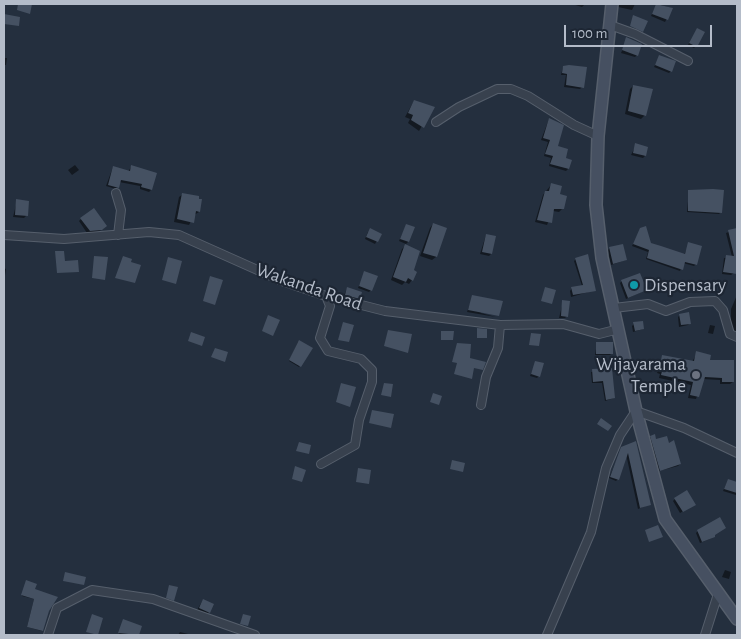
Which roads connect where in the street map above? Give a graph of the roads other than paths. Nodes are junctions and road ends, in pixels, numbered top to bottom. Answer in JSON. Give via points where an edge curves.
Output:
{"nodes":[{"id":1,"x":612,"y":4,"type":"edge"},
{"id":2,"x":610,"y":25,"type":"junction"},
{"id":3,"x":688,"y":61,"type":"dead end"},
{"id":4,"x":436,"y":122,"type":"dead end"},
{"id":5,"x":598,"y":136,"type":"junction"},
{"id":6,"x":116,"y":193,"type":"dead end"},
{"id":7,"x":4,"y":235,"type":"edge"},
{"id":8,"x":118,"y":235,"type":"junction"},
{"id":9,"x":326,"y":296,"type":"junction"},
{"id":10,"x":614,"y":308,"type":"junction"},
{"id":11,"x":500,"y":325,"type":"junction"},
{"id":12,"x":619,"y":329,"type":"junction"},
{"id":13,"x":737,"y":337,"type":"edge"},
{"id":14,"x":481,"y":405,"type":"dead end"},
{"id":15,"x":636,"y":411,"type":"junction"},
{"id":16,"x":737,"y":452,"type":"edge"},
{"id":17,"x":321,"y":464,"type":"dead end"},
{"id":18,"x":718,"y":594,"type":"junction"},
{"id":19,"x":737,"y":619,"type":"edge"},
{"id":20,"x":48,"y":635,"type":"edge"},
{"id":21,"x":255,"y":635,"type":"edge"},
{"id":22,"x":547,"y":635,"type":"edge"},
{"id":23,"x":705,"y":635,"type":"edge"}],
"edges":[{"from":1,"to":2,"type":"main road"},
{"from":2,"to":3,"type":"street"},
{"from":2,"to":5,"type":"main road"},
{"from":4,"to":5,"type":"street","via":[[497,89],[511,89]]},
{"from":5,"to":10,"type":"main road","via":[[596,205],[602,258]]},
{"from":6,"to":8,"type":"street","via":[[121,210]]},
{"from":7,"to":8,"type":"street","name":"Wakanda Road","via":[[64,239]]},
{"from":8,"to":9,"type":"street","name":"Wakanda Road","via":[[149,232],[179,235],[282,281]]},
{"from":9,"to":11,"type":"street","name":"Wakanda Road","via":[[385,311]]},
{"from":9,"to":17,"type":"street","via":[[330,306],[320,338],[328,351],[361,359],[372,370],[372,382],[359,420],[355,445]]},
{"from":10,"to":12,"type":"main road"},
{"from":10,"to":13,"type":"street","via":[[648,304],[666,311],[690,302],[715,300],[723,310],[730,334]]},
{"from":11,"to":12,"type":"street","name":"Wakanda Road","via":[[563,324],[599,334]]},
{"from":11,"to":14,"type":"street","via":[[498,348],[486,377]]},
{"from":12,"to":15,"type":"main road"},
{"from":15,"to":16,"type":"street"},
{"from":15,"to":18,"type":"main road","via":[[665,519]]},
{"from":15,"to":22,"type":"street","via":[[620,435],[606,468],[591,532]]},
{"from":18,"to":19,"type":"main road"},
{"from":18,"to":23,"type":"street"},
{"from":20,"to":21,"type":"street","via":[[57,608],[92,590],[153,599]]}]}
